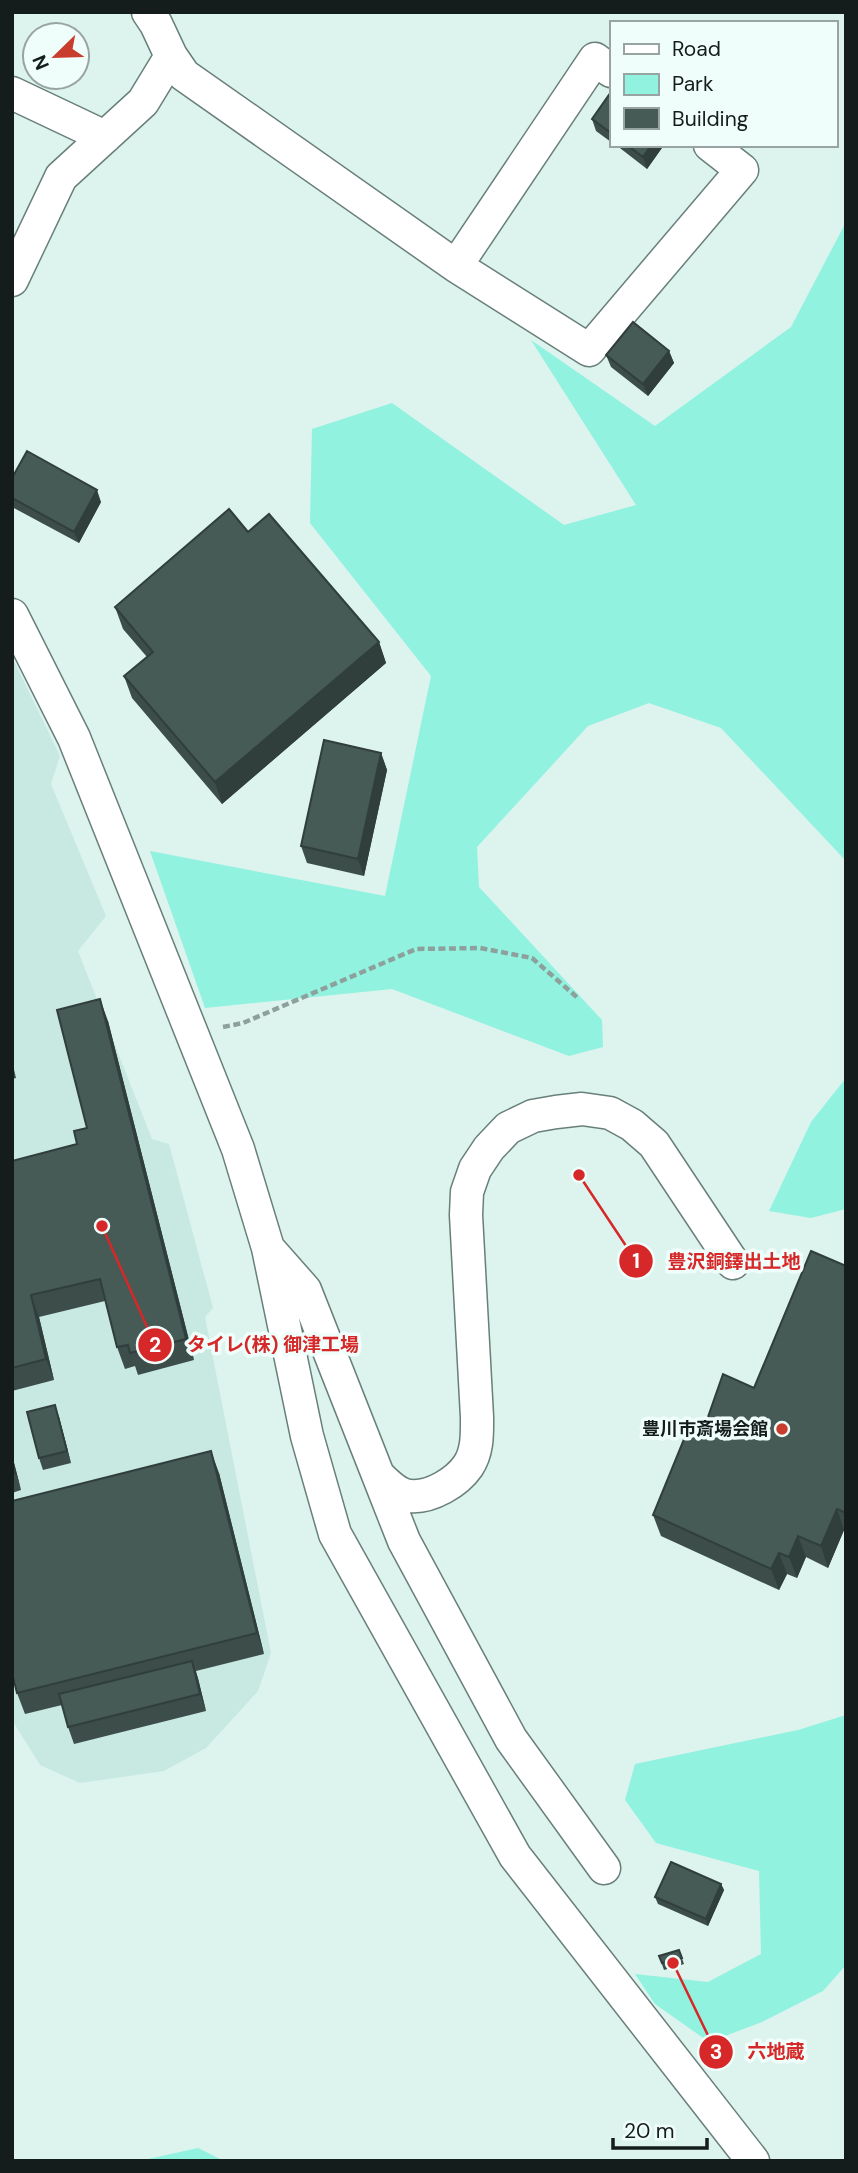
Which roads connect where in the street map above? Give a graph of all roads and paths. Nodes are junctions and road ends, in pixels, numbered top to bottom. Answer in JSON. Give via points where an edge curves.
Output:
{"nodes":[{"id":1,"x":149,"y":12,"type":"edge"},
{"id":2,"x":171,"y":56,"type":"junction"},
{"id":3,"x":610,"y":70,"type":"edge"},
{"id":4,"x":12,"y":93,"type":"edge"},
{"id":5,"x":105,"y":137,"type":"junction"},
{"id":6,"x":713,"y":147,"type":"edge"},
{"id":7,"x":16,"y":261,"type":"edge"},
{"id":8,"x":456,"y":266,"type":"junction"},
{"id":9,"x":12,"y":615,"type":"edge"},
{"id":10,"x":579,"y":999,"type":"dead end"},
{"id":11,"x":192,"y":1033,"type":"junction"},
{"id":12,"x":268,"y":1248,"type":"junction"},
{"id":13,"x":733,"y":1263,"type":"dead end"},
{"id":14,"x":378,"y":1475,"type":"junction"},
{"id":15,"x":604,"y":1868,"type":"dead end"},
{"id":16,"x":753,"y":2161,"type":"edge"}],
"edges":[{"from":1,"to":2,"type":"street"},
{"from":2,"to":5,"type":"street","via":[[143,102]]},
{"from":2,"to":8,"type":"street","via":[[184,75]]},
{"from":3,"to":8,"type":"street","via":[[595,59]]},
{"from":4,"to":5,"type":"street"},
{"from":5,"to":7,"type":"street","via":[[61,177]]},
{"from":6,"to":8,"type":"street","via":[[742,170],[589,350]]},
{"from":9,"to":11,"type":"street","via":[[74,738]]},
{"from":10,"to":11,"type":"path","via":[[532,958],[480,948],[416,949],[243,1023]]},
{"from":11,"to":12,"type":"street","via":[[238,1149]]},
{"from":12,"to":14,"type":"street","via":[[305,1290]]},
{"from":12,"to":16,"type":"street","via":[[307,1436],[335,1534],[515,1856]]},
{"from":13,"to":14,"type":"street","via":[[654,1144],[632,1125],[610,1113],[582,1109],[533,1116],[508,1128],[482,1158],[467,1192],[476,1446],[468,1466],[433,1492],[410,1496],[391,1488]]},
{"from":14,"to":15,"type":"street","via":[[404,1541],[511,1739]]}]}
